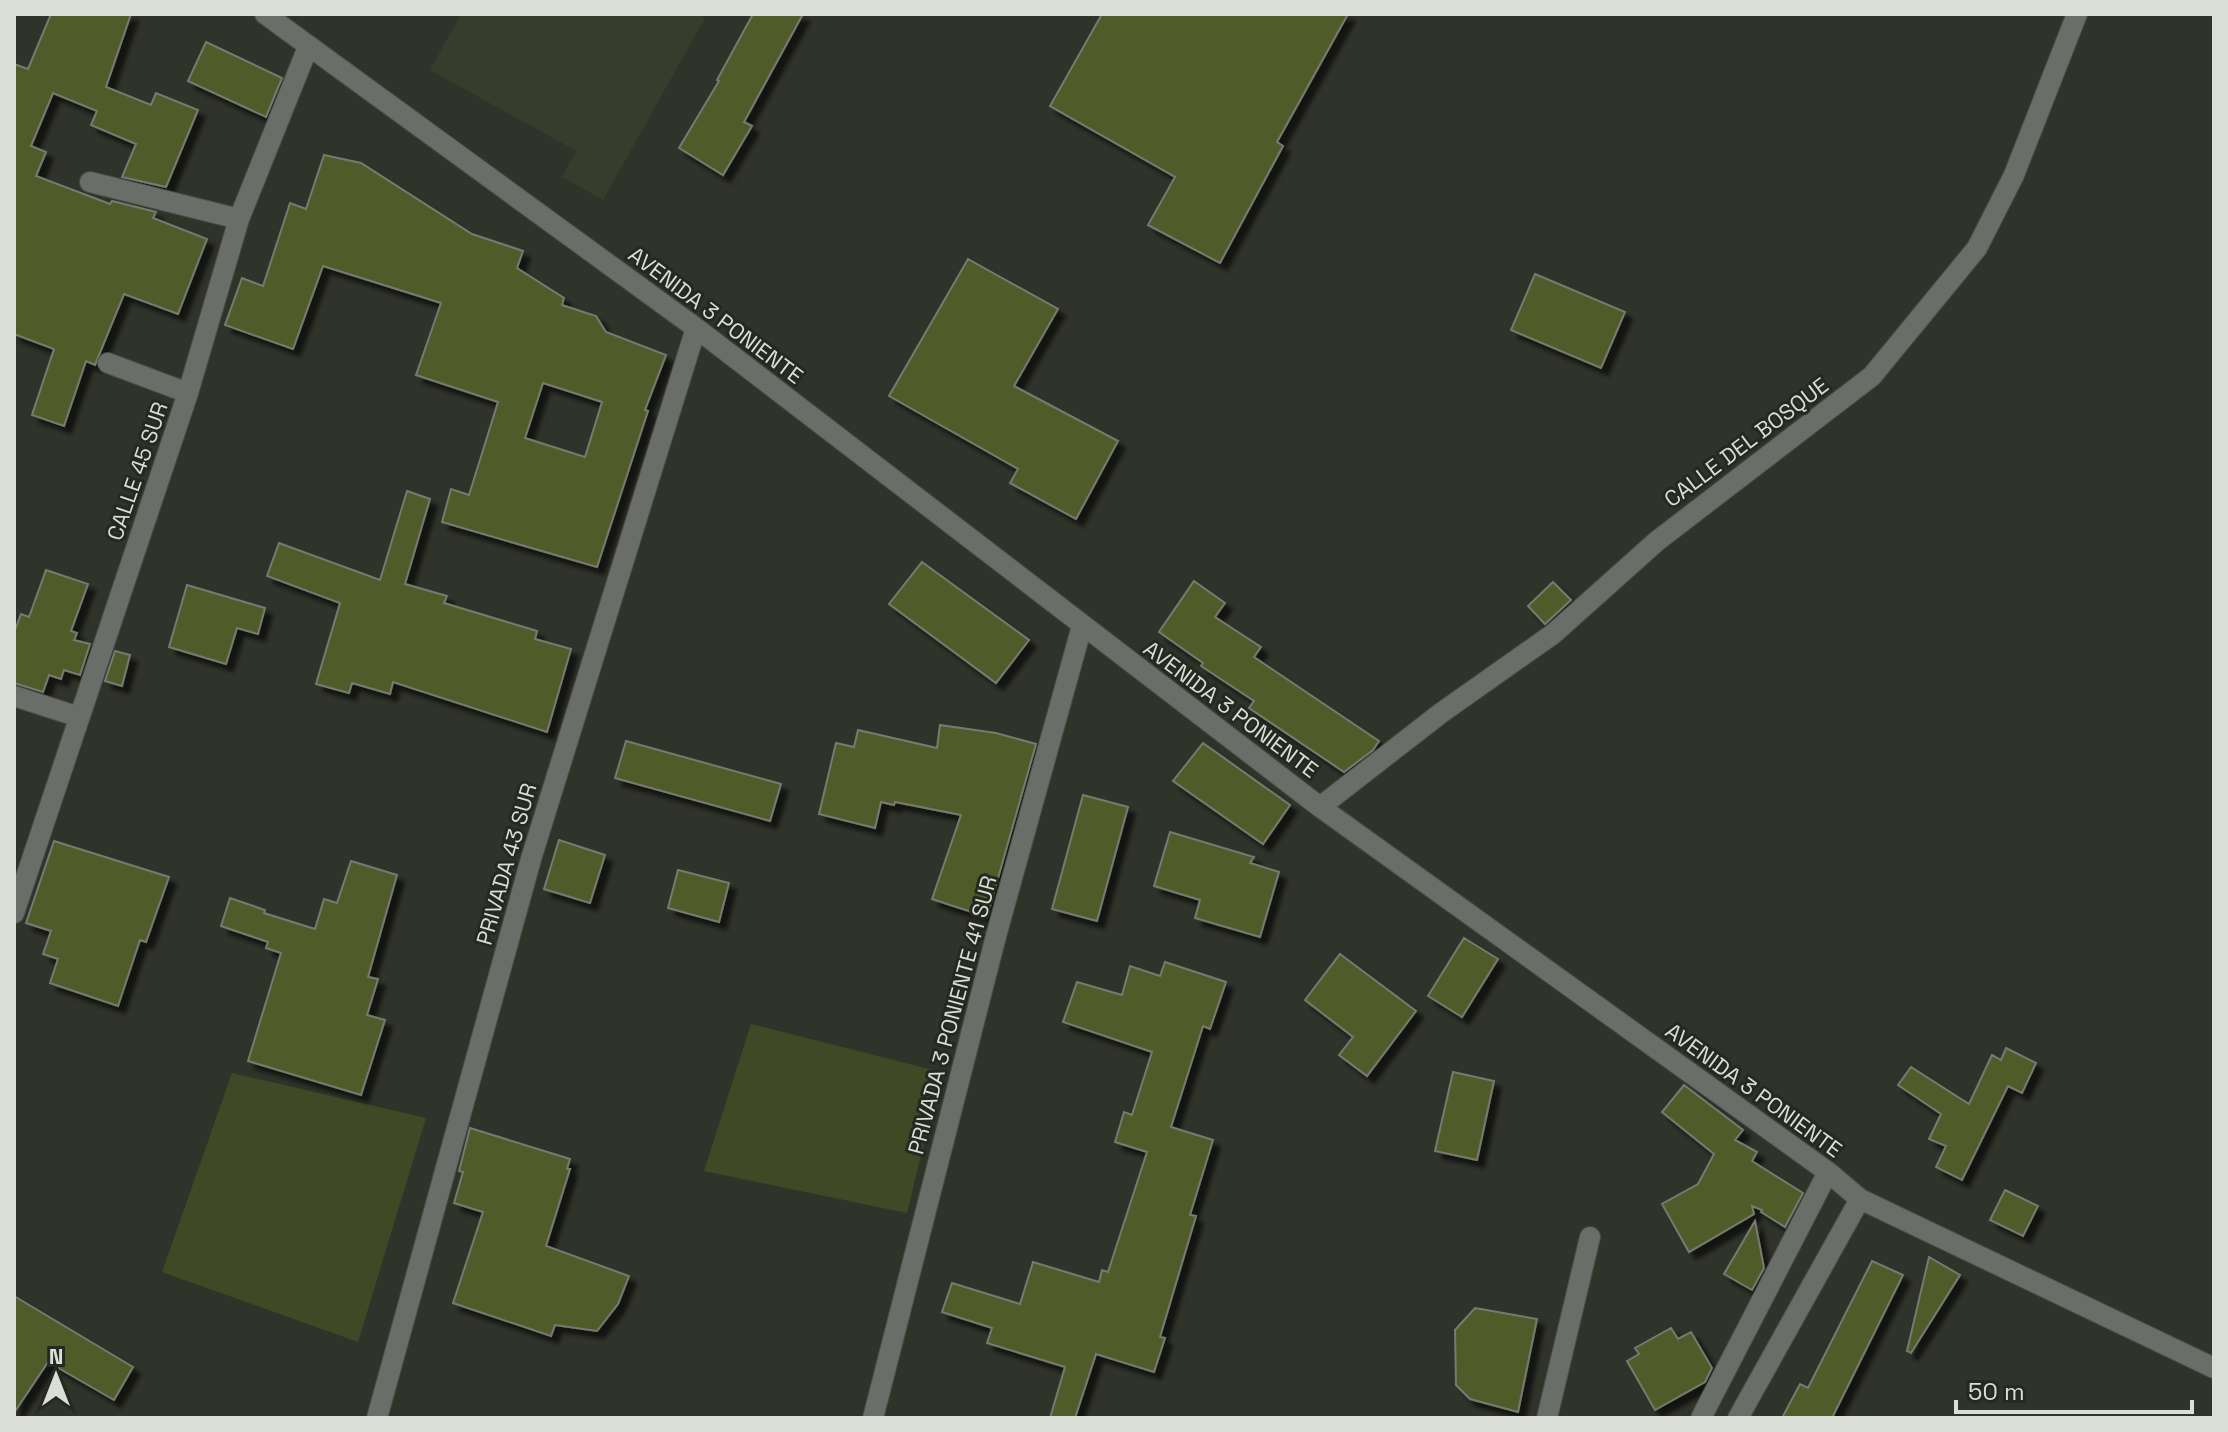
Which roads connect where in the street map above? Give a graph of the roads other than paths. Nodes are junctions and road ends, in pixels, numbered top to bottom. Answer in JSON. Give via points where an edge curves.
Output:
{"nodes":[{"id":1,"x":265,"y":14,"type":"edge"},
{"id":2,"x":2077,"y":14,"type":"edge"},
{"id":3,"x":308,"y":47,"type":"junction"},
{"id":4,"x":90,"y":182,"type":"dead end"},
{"id":5,"x":239,"y":219,"type":"junction"},
{"id":6,"x":696,"y":328,"type":"junction"},
{"id":7,"x":108,"y":363,"type":"dead end"},
{"id":8,"x":188,"y":393,"type":"junction"},
{"id":9,"x":1082,"y":626,"type":"junction"},
{"id":10,"x":14,"y":696,"type":"edge"},
{"id":11,"x":79,"y":717,"type":"junction"},
{"id":12,"x":1320,"y":807,"type":"junction"},
{"id":13,"x":19,"y":879,"type":"edge"},
{"id":14,"x":14,"y":913,"type":"edge"},
{"id":15,"x":1828,"y":1172,"type":"junction"},
{"id":16,"x":1860,"y":1199,"type":"junction"},
{"id":17,"x":1590,"y":1237,"type":"dead end"},
{"id":18,"x":2214,"y":1368,"type":"edge"},
{"id":19,"x":377,"y":1418,"type":"edge"},
{"id":20,"x":873,"y":1418,"type":"edge"},
{"id":21,"x":1547,"y":1418,"type":"edge"},
{"id":22,"x":1701,"y":1418,"type":"edge"},
{"id":23,"x":1738,"y":1418,"type":"edge"}],
"edges":[{"from":1,"to":3,"type":"street","name":"AVENIDA 3 PONIENTE"},
{"from":2,"to":12,"type":"street","name":"CALLE DEL BOSQUE","via":[[2014,175],[1977,248],[1872,376],[1657,541],[1553,634]]},
{"from":3,"to":5,"type":"street","name":"CALLE 45 SUR"},
{"from":3,"to":6,"type":"street","name":"AVENIDA 3 PONIENTE"},
{"from":4,"to":5,"type":"street"},
{"from":5,"to":8,"type":"street","name":"CALLE 45 SUR"},
{"from":6,"to":9,"type":"street","name":"AVENIDA 3 PONIENTE"},
{"from":6,"to":19,"type":"street","name":"PRIVADA 43 SUR","via":[[531,859]]},
{"from":7,"to":8,"type":"street"},
{"from":8,"to":11,"type":"street","name":"CALLE 45 SUR"},
{"from":9,"to":12,"type":"street","name":"AVENIDA 3 PONIENTE"},
{"from":9,"to":20,"type":"street","name":"PRIVADA 3 PONIENTE 41 SUR","via":[[996,936]]},
{"from":10,"to":11,"type":"street"},
{"from":11,"to":13,"type":"street","name":"CALLE 45 SUR"},
{"from":12,"to":15,"type":"street","name":"AVENIDA 3 PONIENTE"},
{"from":13,"to":14,"type":"street","name":"CALLE 45 SUR"},
{"from":15,"to":16,"type":"street","name":"AVENIDA 3 PONIENTE"},
{"from":15,"to":22,"type":"street"},
{"from":16,"to":18,"type":"street","name":"AVENIDA 3 PONIENTE"},
{"from":16,"to":23,"type":"street"},
{"from":17,"to":21,"type":"street"}]}
